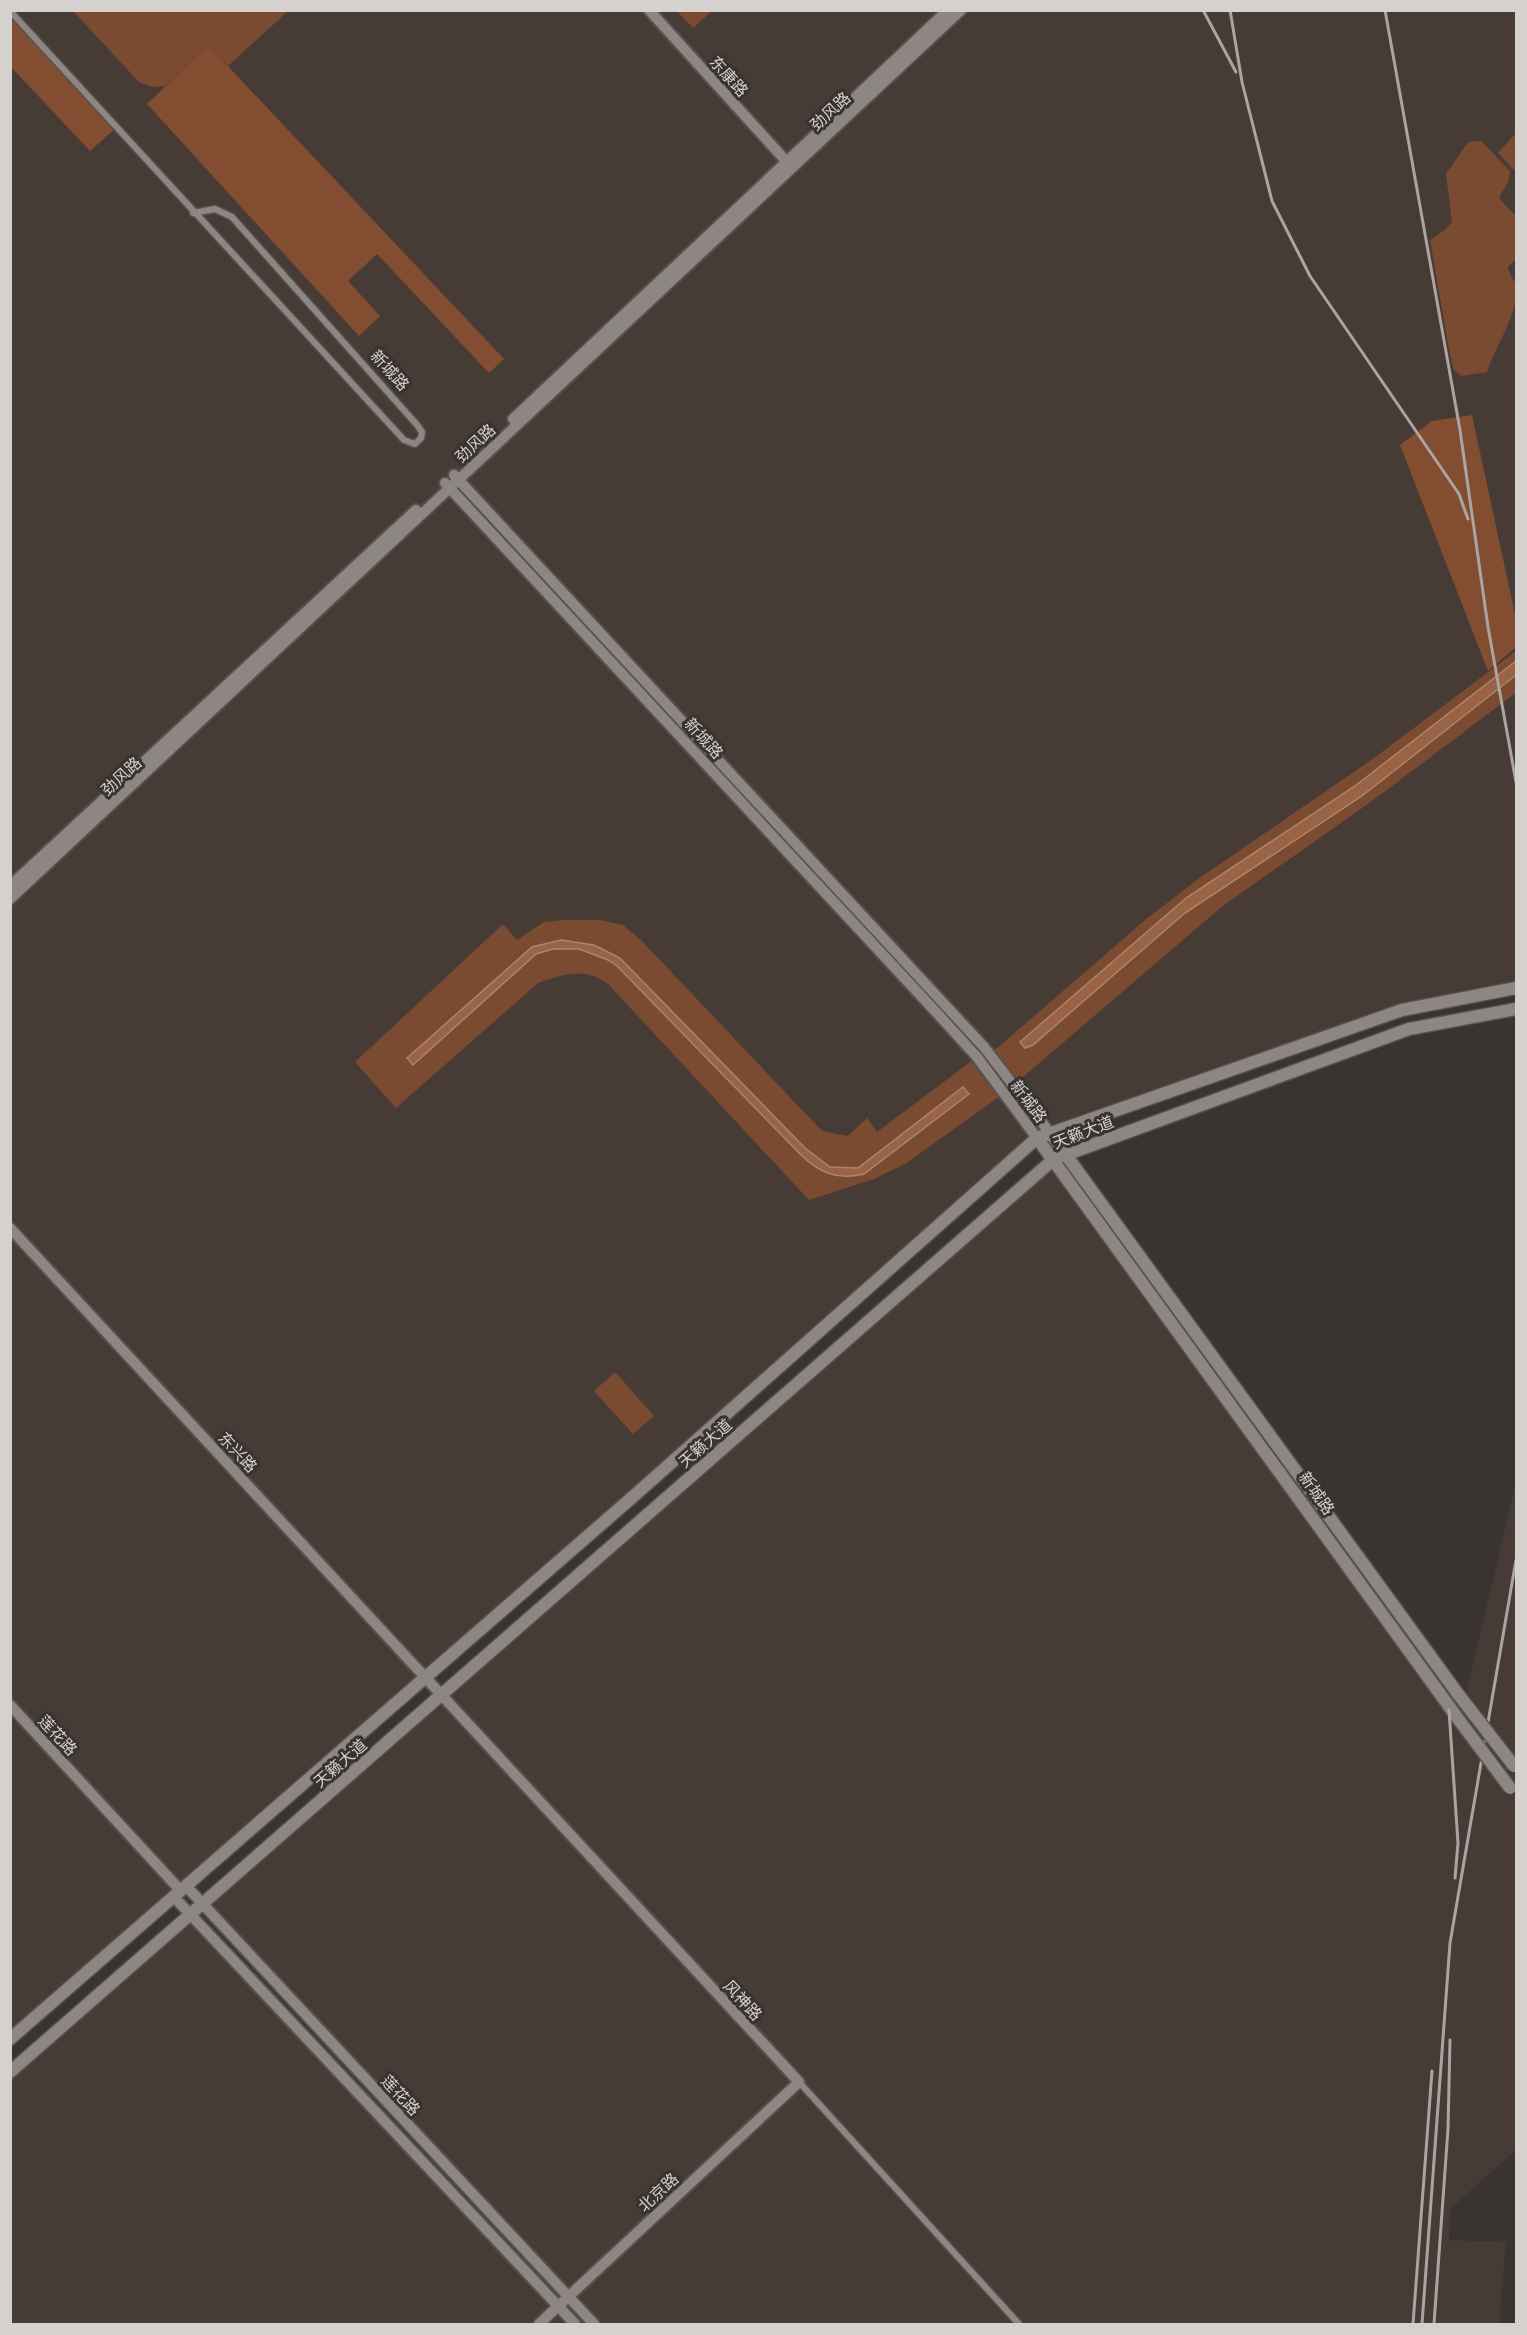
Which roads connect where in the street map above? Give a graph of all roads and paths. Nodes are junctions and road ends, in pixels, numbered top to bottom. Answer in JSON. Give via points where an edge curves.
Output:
{"nodes":[{"id":1,"x":649,"y":10,"type":"edge"},
{"id":2,"x":948,"y":10,"type":"edge"},
{"id":3,"x":961,"y":10,"type":"edge"},
{"id":4,"x":10,"y":11,"type":"edge"},
{"id":5,"x":786,"y":161,"type":"junction"},
{"id":6,"x":193,"y":213,"type":"junction"},
{"id":7,"x":456,"y":477,"type":"junction"},
{"id":8,"x":447,"y":485,"type":"junction"},
{"id":9,"x":10,"y":886,"type":"edge"},
{"id":10,"x":10,"y":898,"type":"edge"},
{"id":11,"x":1516,"y":988,"type":"edge"},
{"id":12,"x":1516,"y":1009,"type":"edge"},
{"id":13,"x":1050,"y":1133,"type":"junction"},
{"id":14,"x":1037,"y":1138,"type":"junction"},
{"id":15,"x":1066,"y":1154,"type":"junction"},
{"id":16,"x":1054,"y":1159,"type":"junction"},
{"id":17,"x":10,"y":1228,"type":"edge"},
{"id":18,"x":426,"y":1677,"type":"junction"},
{"id":19,"x":442,"y":1697,"type":"junction"},
{"id":20,"x":10,"y":1705,"type":"edge"},
{"id":21,"x":1515,"y":1768,"type":"edge"},
{"id":22,"x":1513,"y":1792,"type":"edge"},
{"id":23,"x":180,"y":1891,"type":"junction"},
{"id":24,"x":202,"y":1903,"type":"junction"},
{"id":25,"x":191,"y":1914,"type":"junction"},
{"id":26,"x":10,"y":2039,"type":"edge"},
{"id":27,"x":10,"y":2072,"type":"edge"},
{"id":28,"x":799,"y":2082,"type":"junction"},
{"id":29,"x":568,"y":2297,"type":"junction"},
{"id":30,"x":558,"y":2306,"type":"junction"},
{"id":31,"x":539,"y":2325,"type":"edge"},
{"id":32,"x":575,"y":2325,"type":"edge"},
{"id":33,"x":594,"y":2325,"type":"edge"},
{"id":34,"x":1019,"y":2325,"type":"edge"}],
"edges":[{"from":1,"to":5,"type":"street","name":"东康路"},
{"from":2,"to":5,"type":"street","name":"劲风路"},
{"from":3,"to":7,"type":"street","name":"劲风路"},
{"from":4,"to":6,"type":"street","name":"新城路"},
{"from":5,"to":7,"type":"street","name":"劲风路"},
{"from":6,"to":6,"type":"street","name":"新城路","via":[[404,440],[415,444],[421,438],[418,426],[232,217],[215,209]]},
{"from":7,"to":8,"type":"street","name":"劲风路"},
{"from":7,"to":13,"type":"street","name":"新城路","via":[[984,1047]]},
{"from":8,"to":9,"type":"street","name":"劲风路"},
{"from":8,"to":10,"type":"street","name":"劲风路"},
{"from":8,"to":14,"type":"street","name":"新城路","via":[[936,1012],[976,1057]]},
{"from":11,"to":13,"type":"main road","name":"天籁大道","via":[[1402,1010]]},
{"from":12,"to":15,"type":"main road","name":"天籁大道","via":[[1409,1029]]},
{"from":13,"to":14,"type":"main road","name":"天籁大道"},
{"from":13,"to":15,"type":"main road","name":"新城路"},
{"from":14,"to":16,"type":"main road","name":"新城路"},
{"from":14,"to":18,"type":"main road","name":"天籁大道"},
{"from":15,"to":16,"type":"main road","name":"天籁大道"},
{"from":15,"to":21,"type":"main road","name":"新城路","bridge":true},
{"from":16,"to":19,"type":"main road","name":"天籁大道"},
{"from":16,"to":22,"type":"main road","name":"新城路","bridge":true},
{"from":17,"to":18,"type":"street","name":"东兴路"},
{"from":18,"to":19,"type":"street","name":"东兴路"},
{"from":18,"to":23,"type":"main road","name":"天籁大道"},
{"from":19,"to":24,"type":"main road","name":"天籁大道"},
{"from":19,"to":28,"type":"street","name":"风神路"},
{"from":20,"to":23,"type":"street","name":"莲花路"},
{"from":23,"to":24,"type":"street","name":"莲花路"},
{"from":23,"to":25,"type":"street","name":"莲花路"},
{"from":23,"to":26,"type":"main road","name":"天籁大道"},
{"from":24,"to":25,"type":"main road","name":"天籁大道"},
{"from":24,"to":29,"type":"street","name":"莲花路"},
{"from":25,"to":27,"type":"main road","name":"天籁大道"},
{"from":25,"to":30,"type":"street","name":"莲花路"},
{"from":28,"to":29,"type":"street","name":"北京路"},
{"from":28,"to":34,"type":"street","name":"风神路"},
{"from":29,"to":30,"type":"street","name":"北京路"},
{"from":29,"to":33,"type":"street","name":"莲花路"},
{"from":30,"to":31,"type":"street","name":"北京路"},
{"from":30,"to":32,"type":"street","name":"莲花路"}]}
